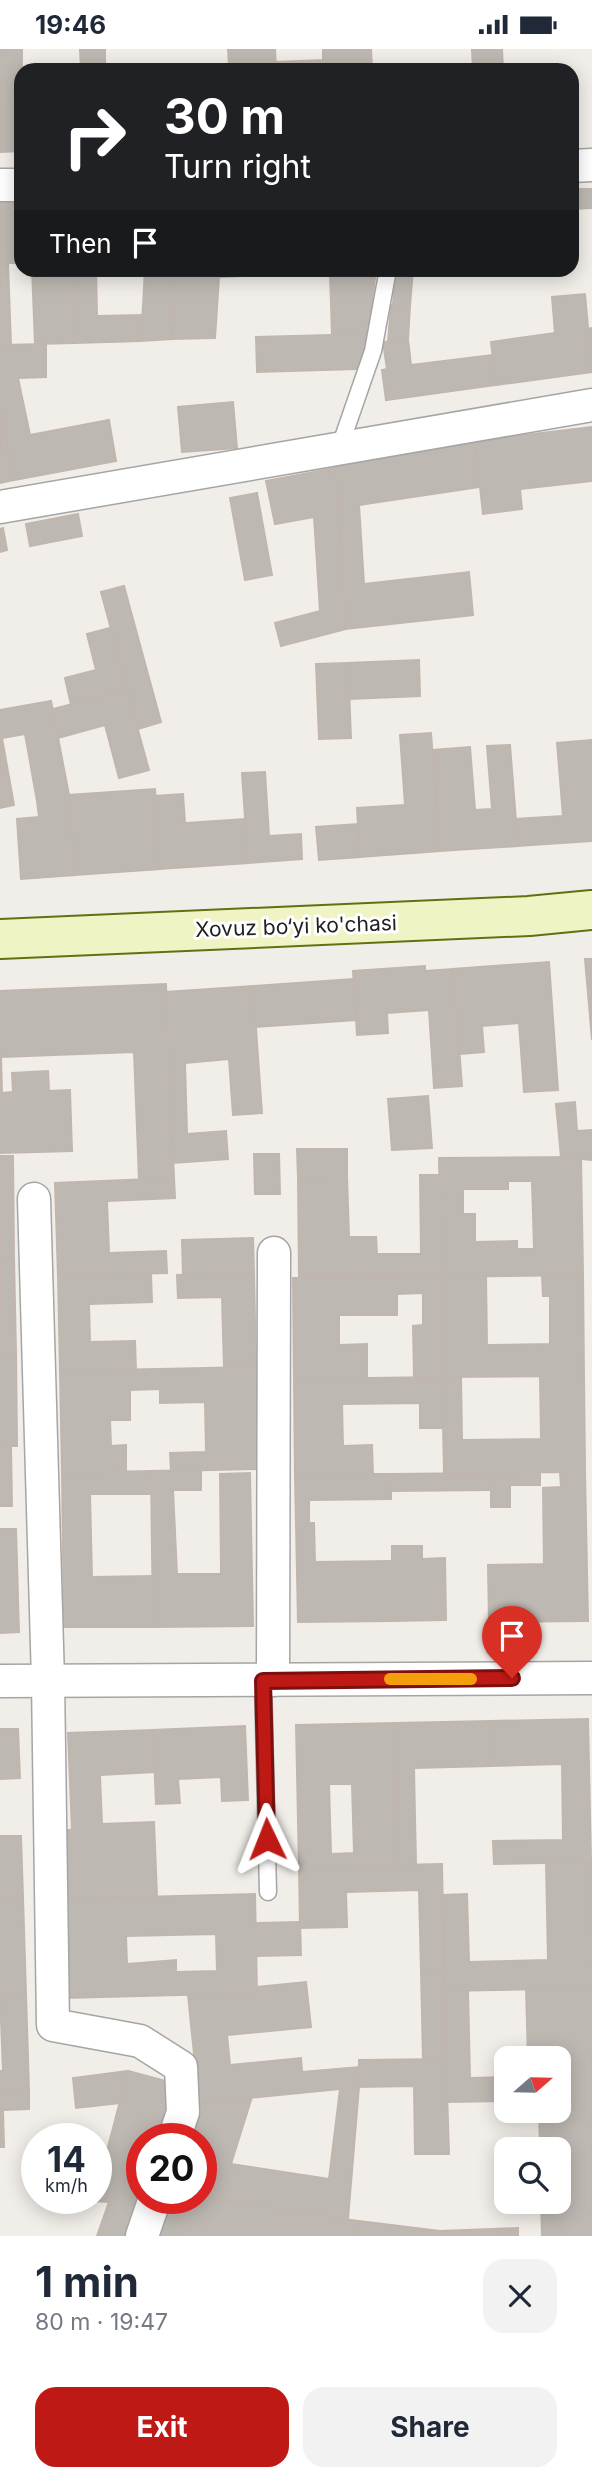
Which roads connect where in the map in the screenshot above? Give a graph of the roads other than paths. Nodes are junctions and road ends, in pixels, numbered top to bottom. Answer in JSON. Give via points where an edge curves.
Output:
{"nodes":[{"id":1,"x":387,"y":277,"type":"edge"},
{"id":2,"x":592,"y":405,"type":"edge"},
{"id":3,"x":339,"y":449,"type":"junction"},
{"id":4,"x":0,"y":507,"type":"edge"},
{"id":5,"x":592,"y":910,"type":"edge"},
{"id":6,"x":0,"y":939,"type":"edge"},
{"id":7,"x":34,"y":1199,"type":"dead end"},
{"id":8,"x":274,"y":1253,"type":"dead end"},
{"id":9,"x":592,"y":1678,"type":"edge"},
{"id":10,"x":48,"y":1680,"type":"junction"},
{"id":11,"x":268,"y":1680,"type":"junction"},
{"id":12,"x":0,"y":1681,"type":"edge"},
{"id":13,"x":268,"y":1892,"type":"dead end"},
{"id":14,"x":179,"y":2123,"type":"edge"},
{"id":15,"x":150,"y":2214,"type":"edge"},
{"id":16,"x":142,"y":2236,"type":"edge"}],
"edges":[{"from":1,"to":3,"type":"lane","via":[[373,351]]},
{"from":2,"to":3,"type":"street"},
{"from":3,"to":4,"type":"street"},
{"from":5,"to":6,"type":"main road","name":"Xovuz bo‘yi ko'chasi"},
{"from":7,"to":10,"type":"street"},
{"from":8,"to":11,"type":"street"},
{"from":9,"to":11,"type":"street"},
{"from":10,"to":11,"type":"street"},
{"from":10,"to":12,"type":"street"},
{"from":10,"to":14,"type":"street","via":[[53,2025],[140,2041],[181,2067]]},
{"from":11,"to":13,"type":"lane"},
{"from":15,"to":16,"type":"street"}]}
